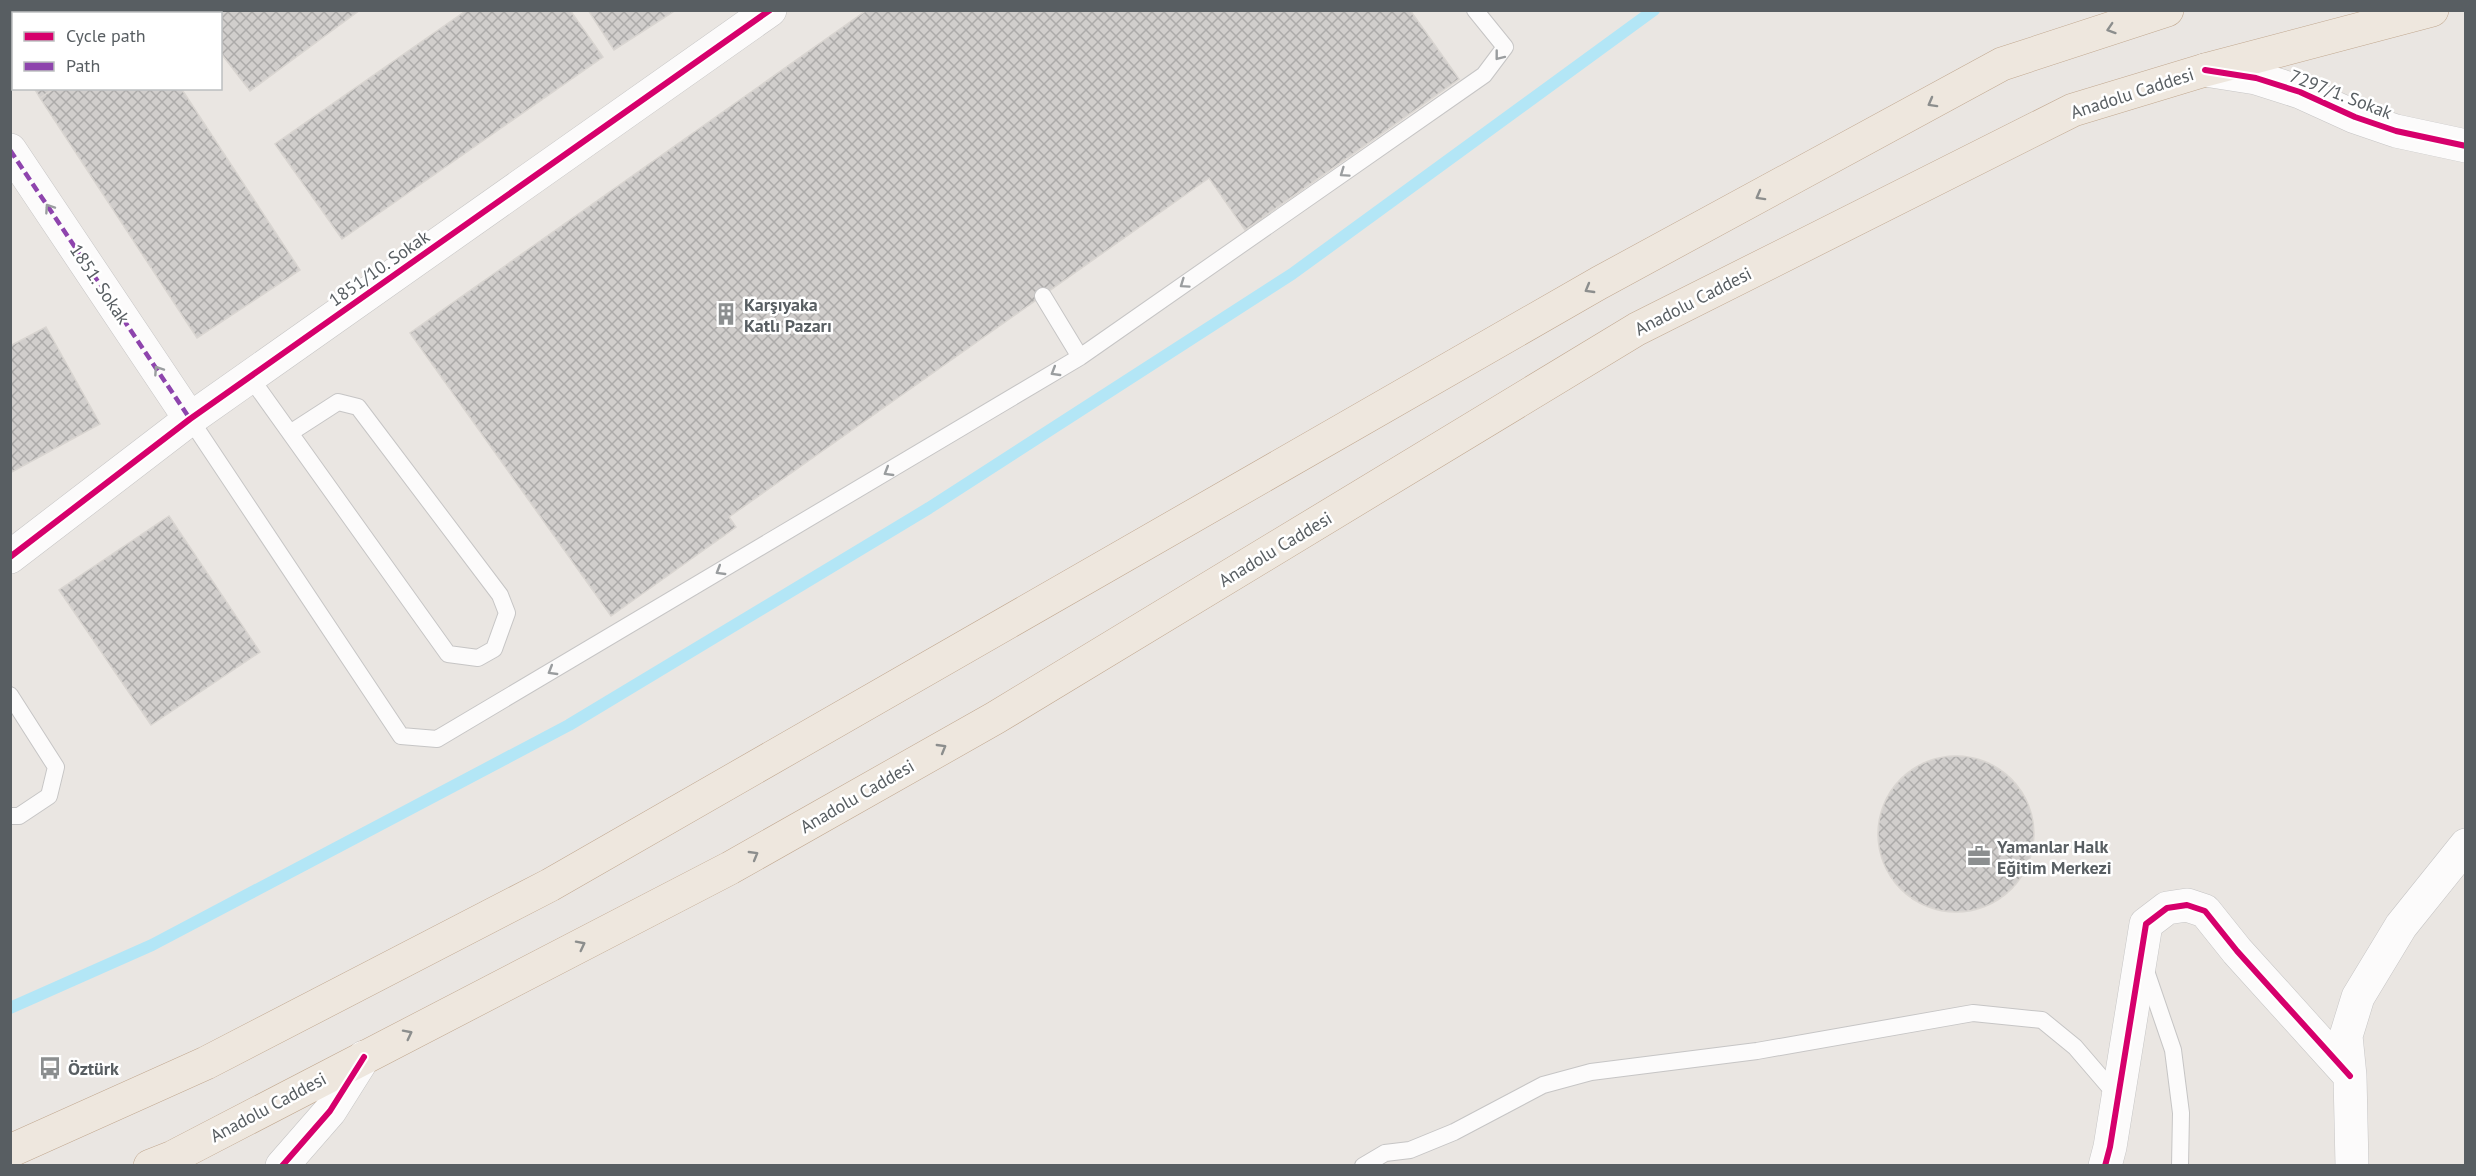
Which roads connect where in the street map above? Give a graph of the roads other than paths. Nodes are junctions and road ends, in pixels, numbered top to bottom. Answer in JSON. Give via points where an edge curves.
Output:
{"nodes":[{"id":1,"x":770,"y":10,"type":"edge"},
{"id":2,"x":1475,"y":10,"type":"edge"},
{"id":3,"x":2167,"y":10,"type":"edge"},
{"id":4,"x":2432,"y":10,"type":"edge"},
{"id":5,"x":2205,"y":70,"type":"junction"},
{"id":6,"x":2466,"y":146,"type":"edge"},
{"id":7,"x":10,"y":150,"type":"edge"},
{"id":8,"x":1043,"y":296,"type":"dead end"},
{"id":9,"x":1080,"y":357,"type":"junction"},
{"id":10,"x":250,"y":377,"type":"junction"},
{"id":11,"x":190,"y":419,"type":"junction"},
{"id":12,"x":290,"y":434,"type":"junction"},
{"id":13,"x":10,"y":557,"type":"edge"},
{"id":14,"x":10,"y":694,"type":"edge"},
{"id":15,"x":10,"y":816,"type":"edge"},
{"id":16,"x":2466,"y":846,"type":"edge"},
{"id":17,"x":2141,"y":956,"type":"junction"},
{"id":18,"x":364,"y":1057,"type":"junction"},
{"id":19,"x":2350,"y":1076,"type":"junction"},
{"id":20,"x":2119,"y":1098,"type":"junction"},
{"id":21,"x":10,"y":1151,"type":"edge"},
{"id":22,"x":150,"y":1166,"type":"edge"},
{"id":23,"x":282,"y":1166,"type":"edge"},
{"id":24,"x":1364,"y":1166,"type":"edge"},
{"id":25,"x":2105,"y":1166,"type":"edge"},
{"id":26,"x":2180,"y":1166,"type":"edge"},
{"id":27,"x":2352,"y":1166,"type":"edge"}],
"edges":[{"from":1,"to":10,"type":"street","name":"1851/10. Sokak"},
{"from":2,"to":9,"type":"lane","one_way":true,"via":[[1505,47],[1484,75]]},
{"from":3,"to":21,"type":"highway","one_way":true,"via":[[2002,64],[1599,283],[550,885],[206,1063]]},
{"from":4,"to":5,"type":"highway","name":"Anadolu Caddesi"},
{"from":5,"to":6,"type":"street","name":"7297/1. Sokak","via":[[2256,78],[2396,131]]},
{"from":18,"to":5,"type":"highway","name":"Anadolu Caddesi","one_way":true,"via":[[730,868],[985,724],[1637,329],[2073,110]]},
{"from":11,"to":7,"type":"street","name":"1851. Sokak","one_way":true},
{"from":8,"to":9,"type":"lane"},
{"from":9,"to":11,"type":"lane","one_way":true,"via":[[437,739],[401,736]]},
{"from":10,"to":11,"type":"street","name":"1851/10. Sokak"},
{"from":10,"to":12,"type":"lane"},
{"from":11,"to":13,"type":"street","name":"1851/10. Sokak"},
{"from":12,"to":12,"type":"lane","via":[[448,654],[478,658],[494,650],[507,613],[500,595],[358,407],[338,402]]},
{"from":14,"to":15,"type":"lane","via":[[56,767],[50,796],[20,816]]},
{"from":16,"to":19,"type":"street","via":[[2401,926],[2358,997],[2346,1036]]},
{"from":17,"to":19,"type":"street","via":[[2146,924],[2167,908],[2187,905],[2205,911]]},
{"from":17,"to":20,"type":"street"},
{"from":17,"to":26,"type":"lane","via":[[2173,1050],[2181,1113]]},
{"from":18,"to":22,"type":"highway","name":"Anadolu Caddesi"},
{"from":18,"to":23,"type":"street","via":[[330,1111]]},
{"from":19,"to":27,"type":"street"},
{"from":20,"to":24,"type":"lane","via":[[2075,1047],[2042,1020],[1973,1013],[1757,1051],[1591,1072],[1543,1085],[1454,1132],[1410,1150],[1385,1153]]},
{"from":20,"to":25,"type":"street"}]}
